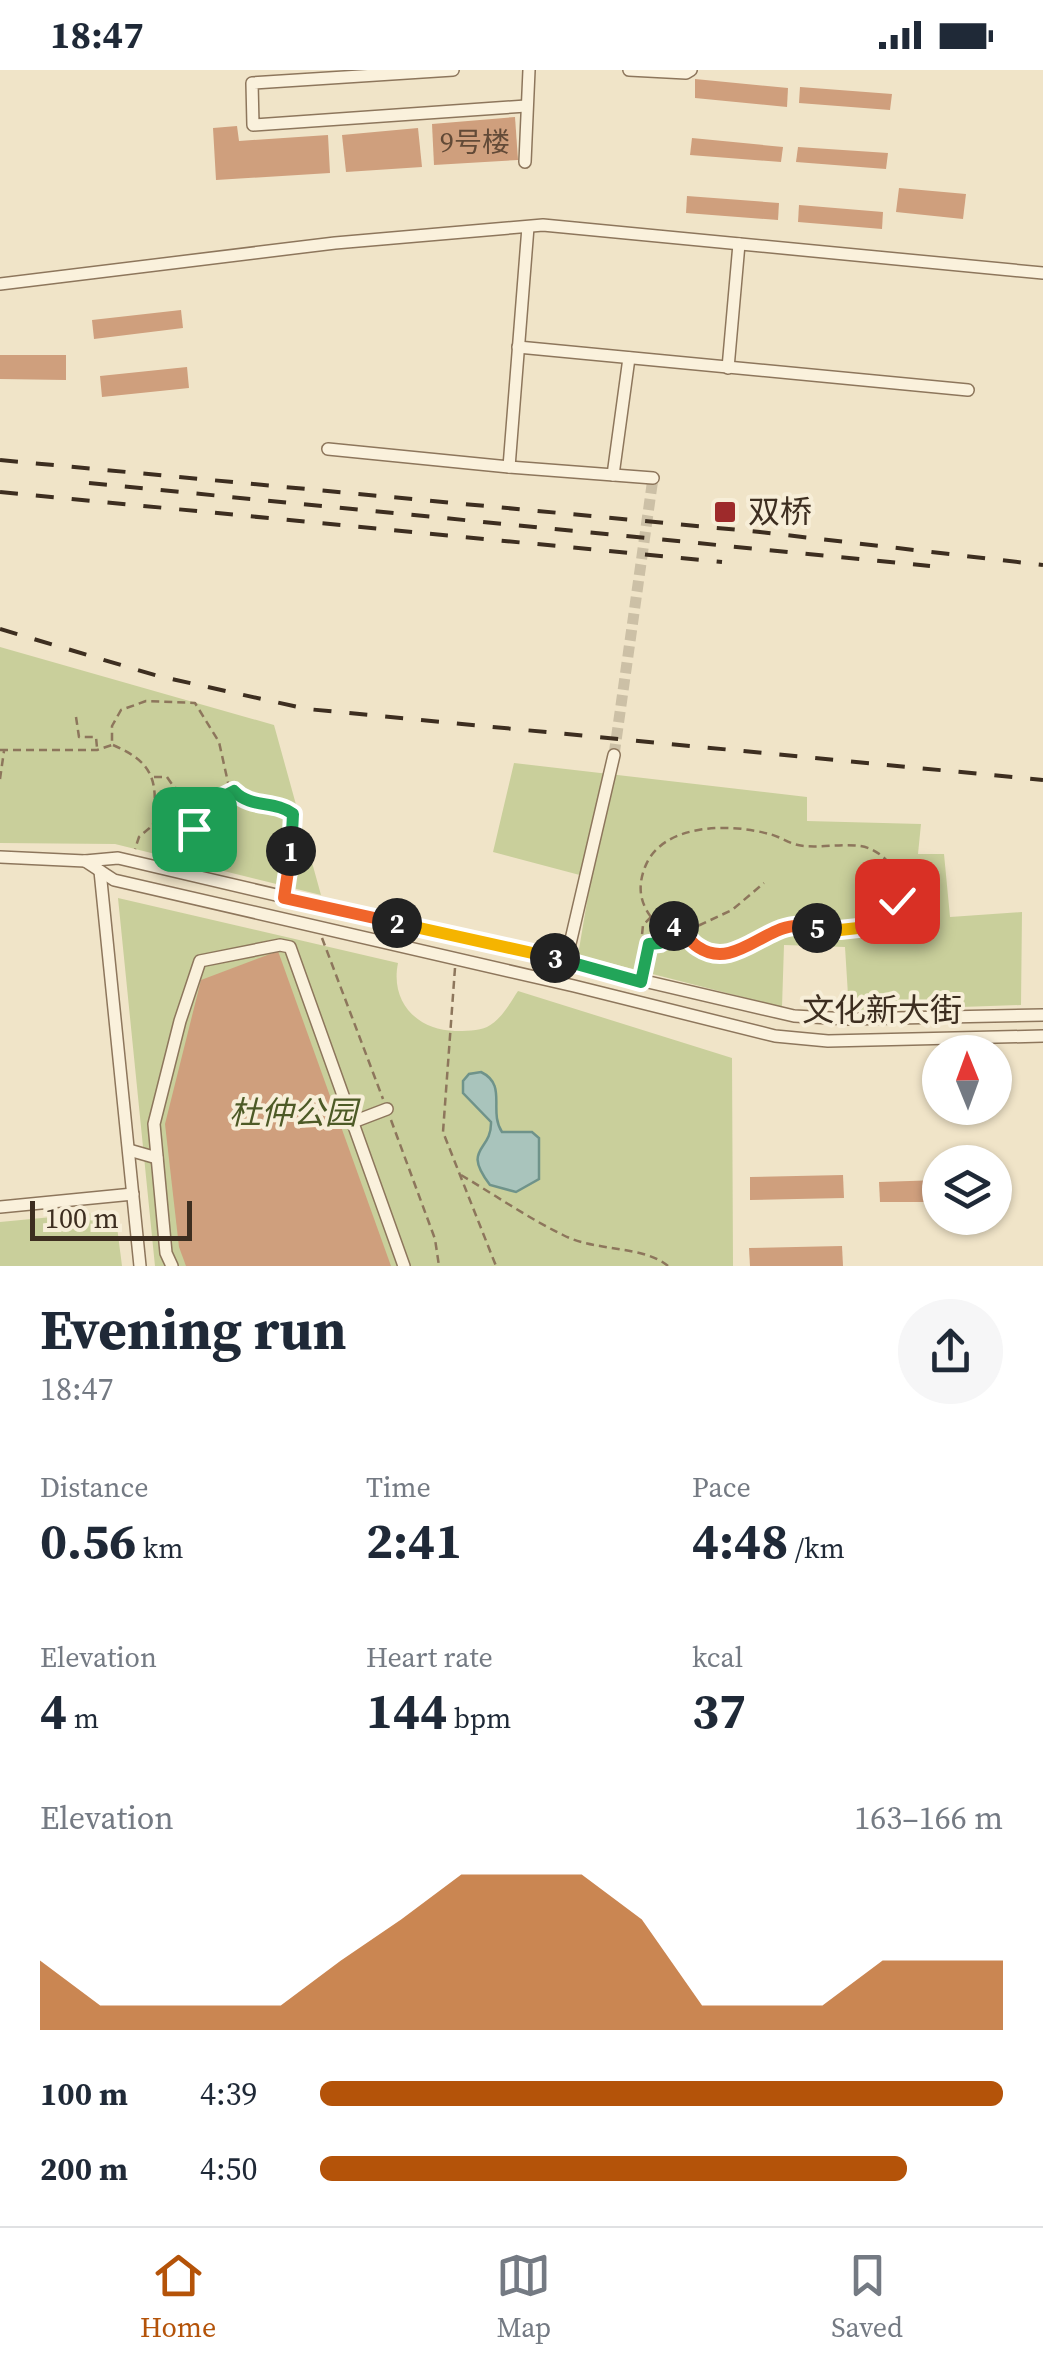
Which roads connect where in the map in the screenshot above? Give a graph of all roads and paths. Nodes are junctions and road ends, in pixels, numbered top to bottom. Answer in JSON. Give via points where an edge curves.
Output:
{"nodes":[{"id":1,"x":450,"y":70,"type":"edge"},
{"id":2,"x":529,"y":70,"type":"edge"},
{"id":3,"x":628,"y":70,"type":"edge"},
{"id":4,"x":690,"y":70,"type":"edge"},
{"id":5,"x":526,"y":106,"type":"junction"},
{"id":6,"x":525,"y":162,"type":"dead end"},
{"id":7,"x":528,"y":226,"type":"junction"},
{"id":8,"x":739,"y":244,"type":"junction"},
{"id":9,"x":1043,"y":274,"type":"edge"},
{"id":10,"x":0,"y":284,"type":"edge"},
{"id":11,"x":518,"y":348,"type":"junction"},
{"id":12,"x":628,"y":358,"type":"junction"},
{"id":13,"x":728,"y":368,"type":"junction"},
{"id":14,"x":968,"y":390,"type":"dead end"},
{"id":15,"x":328,"y":449,"type":"dead end"},
{"id":16,"x":509,"y":466,"type":"junction"},
{"id":17,"x":613,"y":475,"type":"junction"},
{"id":18,"x":653,"y":478,"type":"dead end"},
{"id":19,"x":76,"y":717,"type":"dead end"},
{"id":20,"x":76,"y":733,"type":"junction"},
{"id":21,"x":112,"y":745,"type":"junction"},
{"id":22,"x":2,"y":750,"type":"edge"},
{"id":23,"x":78,"y":750,"type":"junction"},
{"id":24,"x":97,"y":750,"type":"junction"},
{"id":25,"x":614,"y":755,"type":"tunnel mouth"},
{"id":26,"x":152,"y":776,"type":"junction"},
{"id":27,"x":0,"y":779,"type":"edge"},
{"id":28,"x":234,"y":791,"type":"junction"},
{"id":29,"x":204,"y":806,"type":"junction"},
{"id":30,"x":0,"y":857,"type":"edge"},
{"id":31,"x":84,"y":861,"type":"junction"},
{"id":32,"x":142,"y":864,"type":"junction"},
{"id":33,"x":100,"y":871,"type":"junction"},
{"id":34,"x":764,"y":883,"type":"dead end"},
{"id":35,"x":284,"y":898,"type":"junction"},
{"id":36,"x":651,"y":917,"type":"junction"},
{"id":37,"x":318,"y":927,"type":"junction"},
{"id":38,"x":666,"y":931,"type":"junction"},
{"id":39,"x":686,"y":932,"type":"junction"},
{"id":40,"x":649,"y":944,"type":"junction"},
{"id":41,"x":456,"y":959,"type":"junction"},
{"id":42,"x":566,"y":961,"type":"junction"},
{"id":43,"x":641,"y":982,"type":"junction"},
{"id":44,"x":1043,"y":1016,"type":"edge"},
{"id":45,"x":1043,"y":1036,"type":"edge"},
{"id":46,"x":386,"y":1109,"type":"junction"},
{"id":47,"x":353,"y":1122,"type":"junction"},
{"id":48,"x":128,"y":1150,"type":"junction"},
{"id":49,"x":157,"y":1158,"type":"junction"},
{"id":50,"x":460,"y":1174,"type":"junction"},
{"id":51,"x":133,"y":1194,"type":"junction"},
{"id":52,"x":0,"y":1206,"type":"edge"},
{"id":53,"x":140,"y":1266,"type":"edge"},
{"id":54,"x":172,"y":1266,"type":"edge"},
{"id":55,"x":404,"y":1266,"type":"edge"},
{"id":56,"x":439,"y":1266,"type":"edge"},
{"id":57,"x":496,"y":1266,"type":"edge"},
{"id":58,"x":668,"y":1266,"type":"edge"}],
"edges":[{"from":1,"to":5,"type":"street","via":[[252,83],[254,125]]},
{"from":2,"to":5,"type":"street"},
{"from":3,"to":4,"type":"street"},
{"from":5,"to":6,"type":"street"},
{"from":7,"to":8,"type":"street"},
{"from":7,"to":10,"type":"street"},
{"from":7,"to":11,"type":"street"},
{"from":8,"to":9,"type":"street"},
{"from":8,"to":13,"type":"street"},
{"from":11,"to":12,"type":"street"},
{"from":11,"to":16,"type":"street"},
{"from":12,"to":13,"type":"street"},
{"from":12,"to":17,"type":"street"},
{"from":13,"to":14,"type":"street"},
{"from":15,"to":16,"type":"street"},
{"from":16,"to":17,"type":"street"},
{"from":17,"to":18,"type":"street"},
{"from":19,"to":20,"type":"path"},
{"from":20,"to":23,"type":"path"},
{"from":20,"to":24,"type":"path","via":[[96,736]]},
{"from":21,"to":24,"type":"path"},
{"from":21,"to":26,"type":"path","via":[[135,754]]},
{"from":21,"to":28,"type":"path","via":[[121,710],[146,701],[195,702],[218,742]]},
{"from":22,"to":23,"type":"path"},
{"from":22,"to":27,"type":"path"},
{"from":23,"to":24,"type":"path"},
{"from":25,"to":42,"type":"street"},
{"from":26,"to":29,"type":"path","via":[[167,777]]},
{"from":26,"to":32,"type":"path","via":[[152,825],[132,854]]},
{"from":28,"to":29,"type":"path"},
{"from":28,"to":35,"type":"path","via":[[242,801],[282,806],[293,814]]},
{"from":29,"to":32,"type":"path","via":[[194,829],[178,828],[161,860]]},
{"from":30,"to":31,"type":"street","name":"文化新大街"},
{"from":31,"to":32,"type":"street","name":"文化新大街"},
{"from":31,"to":33,"type":"street","name":"文化新大街"},
{"from":32,"to":35,"type":"street","name":"文化新大街"},
{"from":33,"to":37,"type":"street","name":"文化新大街","via":[[114,880]]},
{"from":33,"to":48,"type":"street"},
{"from":34,"to":39,"type":"path","via":[[732,910]]},
{"from":35,"to":42,"type":"street","name":"文化新大街"},
{"from":36,"to":38,"type":"path","via":[[663,920]]},
{"from":36,"to":39,"type":"path","via":[[640,882],[650,856],[669,837],[700,830],[768,834],[798,846],[862,846],[881,854],[897,874],[897,901],[876,926],[792,926],[738,952],[708,952]]},
{"from":36,"to":40,"type":"path","via":[[642,925]]},
{"from":37,"to":41,"type":"street","name":"文化新大街"},
{"from":37,"to":46,"type":"path"},
{"from":38,"to":39,"type":"path","via":[[677,924]]},
{"from":38,"to":40,"type":"path","via":[[660,943]]},
{"from":40,"to":43,"type":"path"},
{"from":41,"to":45,"type":"street","name":"文化新大街","via":[[805,1041]]},
{"from":41,"to":50,"type":"path","via":[[443,1132]]},
{"from":42,"to":43,"type":"street","name":"文化新大街"},
{"from":43,"to":44,"type":"street","name":"文化新大街","via":[[794,1016]]},
{"from":46,"to":47,"type":"street"},
{"from":46,"to":56,"type":"path","via":[[436,1239]]},
{"from":47,"to":49,"type":"street","via":[[290,947],[280,944],[200,962],[154,1124]]},
{"from":47,"to":55,"type":"street"},
{"from":48,"to":49,"type":"street"},
{"from":48,"to":51,"type":"street"},
{"from":49,"to":54,"type":"street"},
{"from":50,"to":57,"type":"path"},
{"from":50,"to":58,"type":"path","via":[[564,1236],[656,1256]]},
{"from":51,"to":52,"type":"street"},
{"from":51,"to":53,"type":"street"}]}
